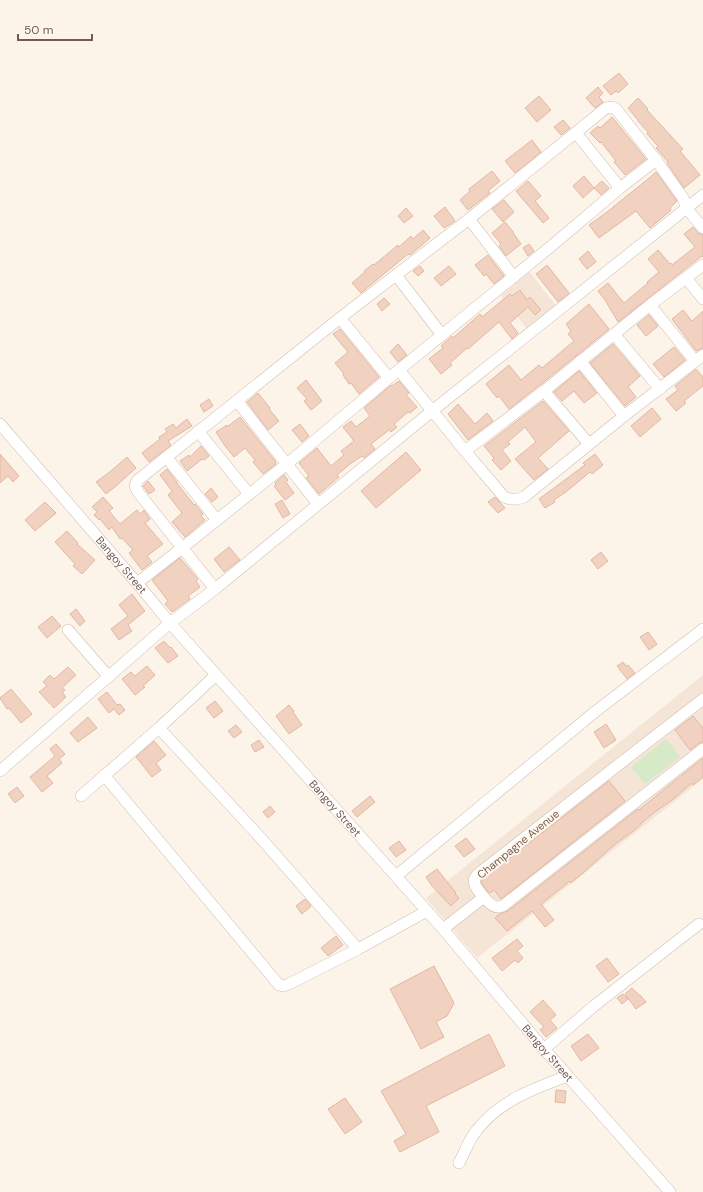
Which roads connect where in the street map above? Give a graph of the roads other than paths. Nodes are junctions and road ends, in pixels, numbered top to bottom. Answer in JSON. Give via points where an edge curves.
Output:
{"nodes":[{"id":1,"x":576,"y":133,"type":"junction"},
{"id":2,"x":656,"y":160,"type":"junction"},
{"id":3,"x":620,"y":188,"type":"junction"},
{"id":4,"x":703,"y":195,"type":"edge"},
{"id":5,"x":687,"y":209,"type":"junction"},
{"id":6,"x":470,"y":219,"type":"junction"},
{"id":7,"x":703,"y":228,"type":"edge"},
{"id":8,"x":703,"y":265,"type":"edge"},
{"id":9,"x":396,"y":275,"type":"junction"},
{"id":10,"x":514,"y":276,"type":"junction"},
{"id":11,"x":686,"y":278,"type":"junction"},
{"id":12,"x":703,"y":299,"type":"edge"},
{"id":13,"x":650,"y":305,"type":"junction"},
{"id":14,"x":340,"y":318,"type":"junction"},
{"id":15,"x":614,"y":334,"type":"junction"},
{"id":16,"x":442,"y":335,"type":"junction"},
{"id":17,"x":699,"y":358,"type":"edge"},
{"id":18,"x":580,"y":362,"type":"junction"},
{"id":19,"x":399,"y":370,"type":"junction"},
{"id":20,"x":390,"y":378,"type":"junction"},
{"id":21,"x":660,"y":389,"type":"junction"},
{"id":22,"x":544,"y":390,"type":"junction"},
{"id":23,"x":237,"y":401,"type":"junction"},
{"id":24,"x":432,"y":411,"type":"junction"},
{"id":25,"x":624,"y":416,"type":"junction"},
{"id":26,"x":0,"y":424,"type":"edge"},
{"id":27,"x":198,"y":431,"type":"junction"},
{"id":28,"x":589,"y":444,"type":"junction"},
{"id":29,"x":465,"y":450,"type":"junction"},
{"id":30,"x":167,"y":458,"type":"junction"},
{"id":31,"x":287,"y":464,"type":"junction"},
{"id":32,"x":249,"y":494,"type":"junction"},
{"id":33,"x":318,"y":504,"type":"junction"},
{"id":34,"x":217,"y":520,"type":"junction"},
{"id":35,"x":182,"y":548,"type":"junction"},
{"id":36,"x":137,"y":583,"type":"junction"},
{"id":37,"x":215,"y":589,"type":"junction"},
{"id":38,"x":170,"y":623,"type":"junction"},
{"id":39,"x":703,"y":628,"type":"edge"},
{"id":40,"x":68,"y":630,"type":"dead end"},
{"id":41,"x":216,"y":675,"type":"junction"},
{"id":42,"x":109,"y":677,"type":"junction"},
{"id":43,"x":703,"y":699,"type":"edge"},
{"id":44,"x":158,"y":728,"type":"junction"},
{"id":45,"x":703,"y":749,"type":"edge"},
{"id":46,"x":0,"y":771,"type":"edge"},
{"id":47,"x":104,"y":775,"type":"junction"},
{"id":48,"x":81,"y":796,"type":"dead end"},
{"id":49,"x":396,"y":876,"type":"junction"},
{"id":50,"x":484,"y":897,"type":"junction"},
{"id":51,"x":427,"y":911,"type":"junction"},
{"id":52,"x":699,"y":924,"type":"dead end"},
{"id":53,"x":443,"y":929,"type":"junction"},
{"id":54,"x":358,"y":950,"type":"junction"},
{"id":55,"x":544,"y":1049,"type":"junction"},
{"id":56,"x":568,"y":1076,"type":"junction"},
{"id":57,"x":459,"y":1163,"type":"dead end"},
{"id":58,"x":670,"y":1192,"type":"edge"}],
"edges":[{"from":1,"to":2,"type":"street","via":[[606,108],[612,107]]},
{"from":1,"to":3,"type":"street"},
{"from":1,"to":6,"type":"street"},
{"from":2,"to":3,"type":"street"},
{"from":2,"to":5,"type":"street","via":[[683,198]]},
{"from":3,"to":10,"type":"street"},
{"from":4,"to":5,"type":"street"},
{"from":5,"to":7,"type":"street"},
{"from":5,"to":24,"type":"street"},
{"from":6,"to":9,"type":"street"},
{"from":6,"to":10,"type":"street"},
{"from":8,"to":11,"type":"street"},
{"from":9,"to":14,"type":"street"},
{"from":9,"to":16,"type":"street"},
{"from":10,"to":16,"type":"street"},
{"from":11,"to":12,"type":"street"},
{"from":11,"to":13,"type":"street"},
{"from":13,"to":15,"type":"street"},
{"from":13,"to":17,"type":"street"},
{"from":14,"to":20,"type":"street"},
{"from":14,"to":23,"type":"street"},
{"from":15,"to":18,"type":"street"},
{"from":15,"to":21,"type":"street"},
{"from":16,"to":19,"type":"street"},
{"from":17,"to":21,"type":"street"},
{"from":18,"to":22,"type":"street"},
{"from":18,"to":25,"type":"street"},
{"from":19,"to":20,"type":"street"},
{"from":19,"to":24,"type":"street"},
{"from":20,"to":31,"type":"street"},
{"from":21,"to":25,"type":"street"},
{"from":22,"to":28,"type":"street"},
{"from":22,"to":29,"type":"street"},
{"from":23,"to":27,"type":"street"},
{"from":23,"to":31,"type":"street"},
{"from":24,"to":29,"type":"street"},
{"from":24,"to":33,"type":"street"},
{"from":25,"to":28,"type":"street"},
{"from":26,"to":36,"type":"street","name":"Bangoy Street"},
{"from":27,"to":30,"type":"street"},
{"from":27,"to":32,"type":"street"},
{"from":28,"to":29,"type":"street","via":[[517,500],[504,497]]},
{"from":30,"to":34,"type":"street"},
{"from":30,"to":35,"type":"street","via":[[138,480],[135,487]]},
{"from":31,"to":32,"type":"street"},
{"from":31,"to":33,"type":"street"},
{"from":32,"to":34,"type":"street"},
{"from":33,"to":37,"type":"street"},
{"from":34,"to":35,"type":"street"},
{"from":35,"to":36,"type":"street"},
{"from":35,"to":37,"type":"street"},
{"from":36,"to":38,"type":"street","name":"Bangoy Street"},
{"from":37,"to":38,"type":"street"},
{"from":38,"to":41,"type":"street","name":"Bangoy Street"},
{"from":38,"to":42,"type":"street"},
{"from":39,"to":49,"type":"street"},
{"from":40,"to":42,"type":"street"},
{"from":41,"to":44,"type":"street"},
{"from":41,"to":49,"type":"street","name":"Bangoy Street"},
{"from":42,"to":46,"type":"street"},
{"from":43,"to":50,"type":"street","name":"Champagne Avenue","via":[[478,874],[475,885]]},
{"from":44,"to":47,"type":"street"},
{"from":44,"to":54,"type":"street","via":[[253,830]]},
{"from":45,"to":50,"type":"street","name":"Champagne Avenue","via":[[504,905],[497,908],[492,906]]},
{"from":47,"to":48,"type":"street"},
{"from":47,"to":54,"type":"street","via":[[279,985],[289,984]]},
{"from":49,"to":51,"type":"street","name":"Bangoy Street"},
{"from":50,"to":53,"type":"street"},
{"from":51,"to":53,"type":"street","name":"Bangoy Street"},
{"from":51,"to":54,"type":"street"},
{"from":52,"to":55,"type":"street","via":[[594,1006]]},
{"from":53,"to":55,"type":"street","name":"Bangoy Street"},
{"from":55,"to":56,"type":"street","name":"Bangoy Street"},
{"from":56,"to":57,"type":"street","via":[[534,1088],[490,1116],[476,1131]]},
{"from":56,"to":58,"type":"street","name":"Bangoy Street"}]}
